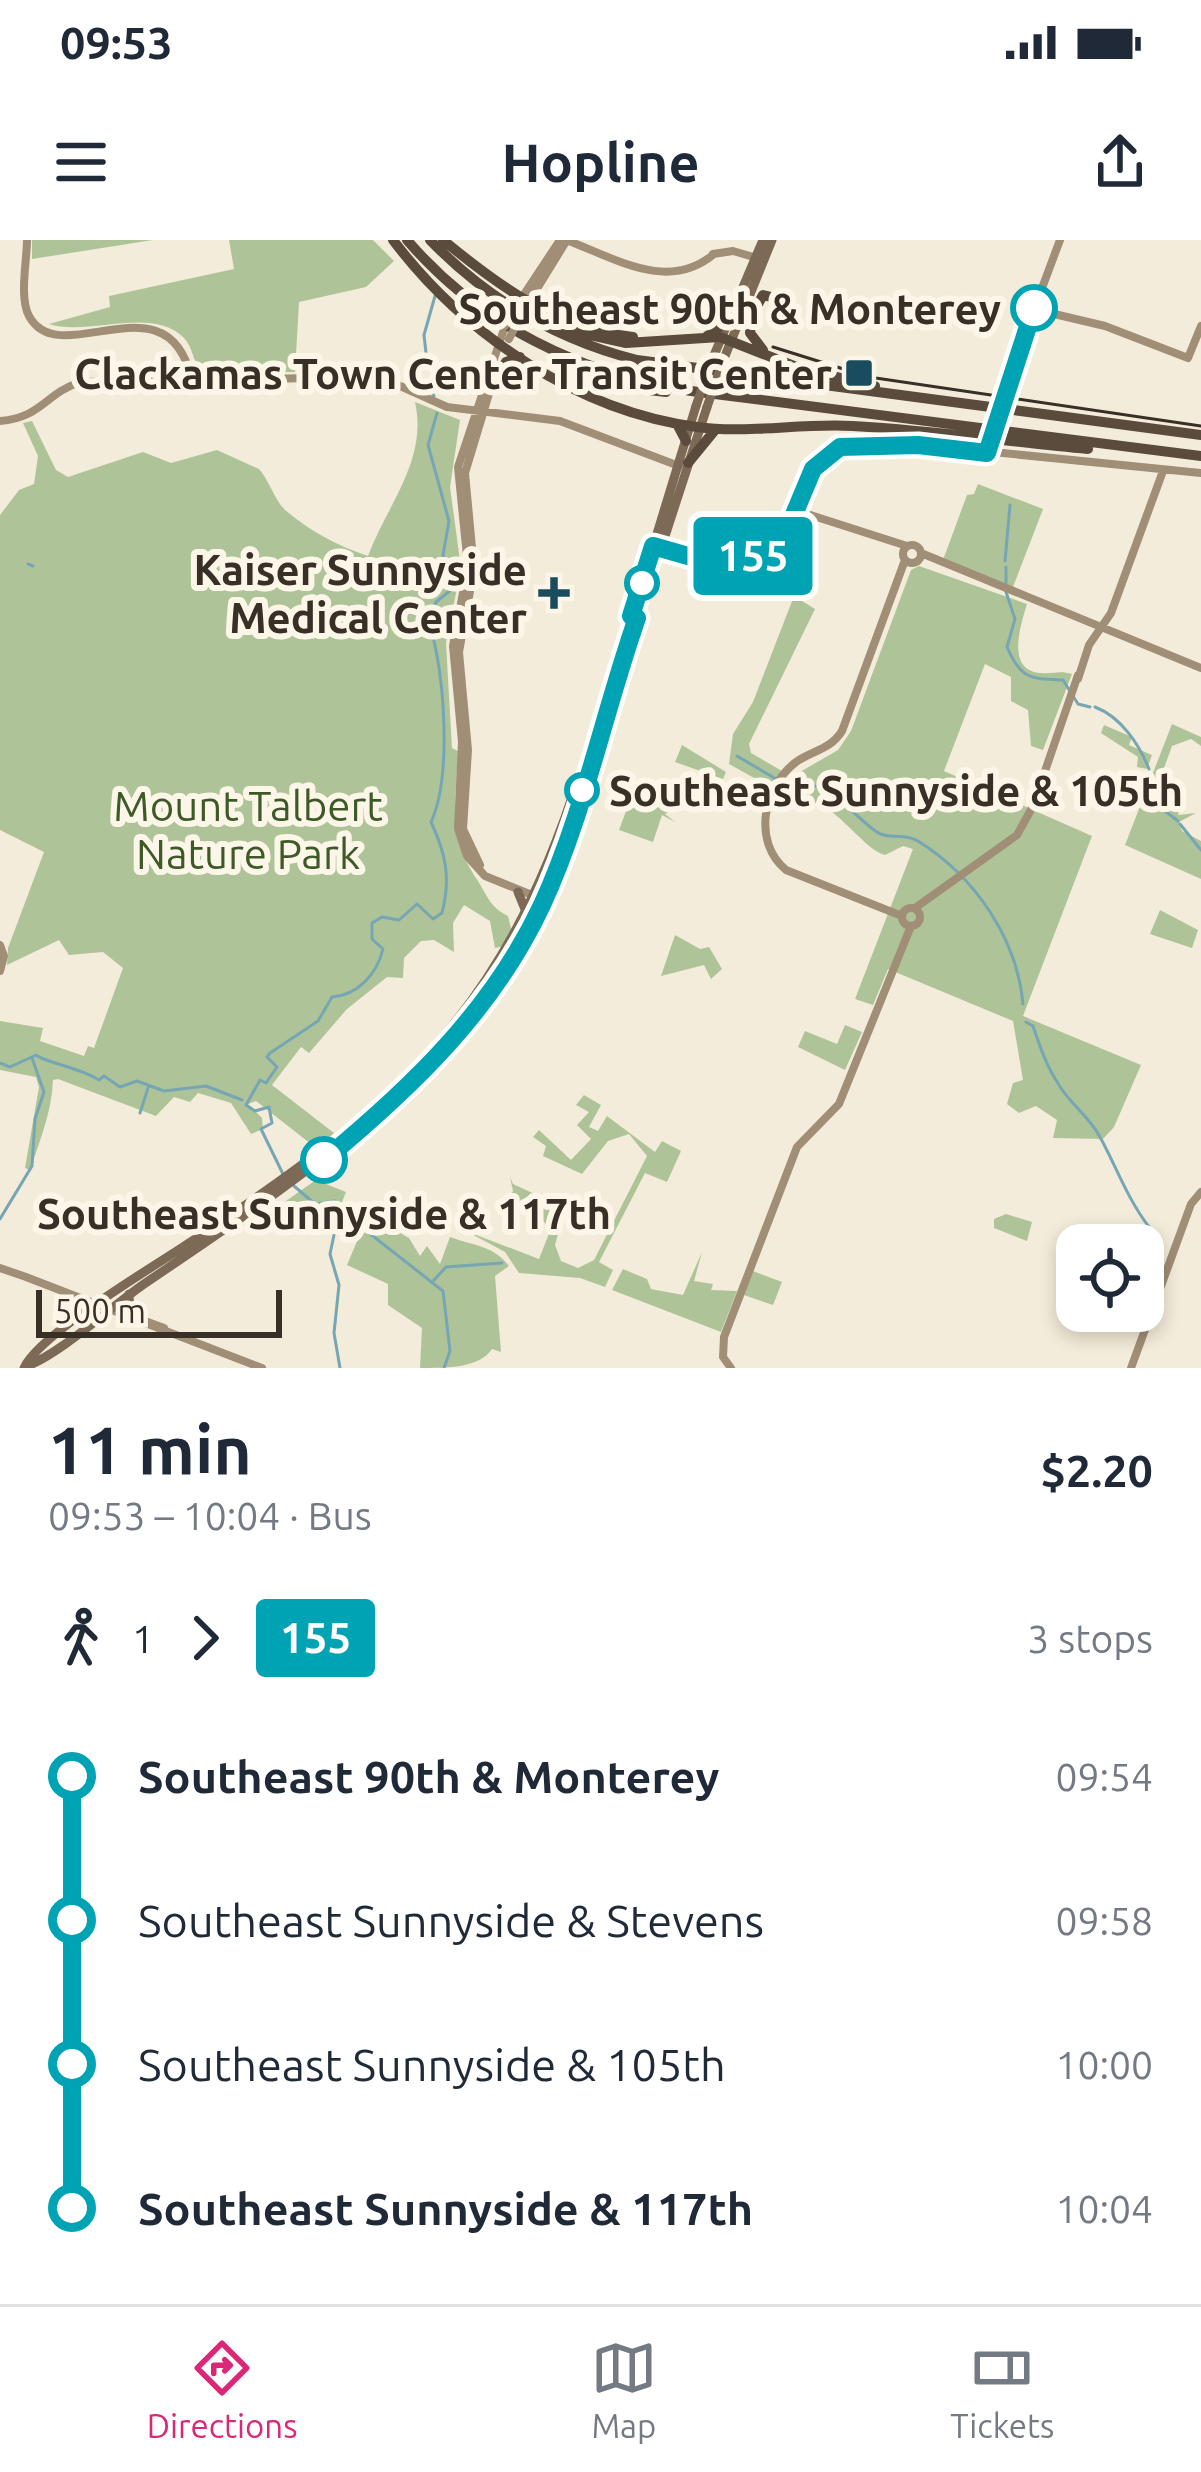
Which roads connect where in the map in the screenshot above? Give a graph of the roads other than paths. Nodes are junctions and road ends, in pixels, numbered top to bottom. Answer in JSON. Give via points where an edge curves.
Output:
{"nodes":[{"id":1,"x":27,"y":240,"type":"edge"},
{"id":2,"x":393,"y":240,"type":"edge"},
{"id":3,"x":407,"y":240,"type":"edge"},
{"id":4,"x":430,"y":240,"type":"edge"},
{"id":5,"x":443,"y":240,"type":"edge"},
{"id":6,"x":565,"y":240,"type":"edge"},
{"id":7,"x":763,"y":240,"type":"edge"},
{"id":8,"x":772,"y":240,"type":"edge"},
{"id":9,"x":1060,"y":240,"type":"edge"},
{"id":10,"x":761,"y":260,"type":"junction"},
{"id":11,"x":530,"y":284,"type":"junction"},
{"id":12,"x":507,"y":288,"type":"junction"},
{"id":13,"x":784,"y":300,"type":"dead end"},
{"id":14,"x":524,"y":305,"type":"junction"},
{"id":15,"x":1034,"y":308,"type":"junction"},
{"id":16,"x":732,"y":324,"type":"junction"},
{"id":17,"x":1201,"y":326,"type":"edge"},
{"id":18,"x":705,"y":338,"type":"junction"},
{"id":19,"x":725,"y":339,"type":"junction"},
{"id":20,"x":503,"y":341,"type":"junction"},
{"id":21,"x":744,"y":346,"type":"junction"},
{"id":22,"x":520,"y":357,"type":"junction"},
{"id":23,"x":770,"y":357,"type":"junction"},
{"id":24,"x":557,"y":378,"type":"junction"},
{"id":25,"x":192,"y":381,"type":"junction"},
{"id":26,"x":490,"y":389,"type":"junction"},
{"id":27,"x":691,"y":391,"type":"junction"},
{"id":28,"x":910,"y":397,"type":"junction"},
{"id":29,"x":438,"y":404,"type":"junction"},
{"id":30,"x":478,"y":412,"type":"junction"},
{"id":31,"x":504,"y":414,"type":"junction"},
{"id":32,"x":0,"y":421,"type":"edge"},
{"id":33,"x":689,"y":426,"type":"junction"},
{"id":34,"x":469,"y":427,"type":"junction"},
{"id":35,"x":718,"y":428,"type":"junction"},
{"id":36,"x":1201,"y":435,"type":"edge"},
{"id":37,"x":686,"y":441,"type":"joint"},
{"id":38,"x":1111,"y":446,"type":"junction"},
{"id":39,"x":988,"y":448,"type":"junction"},
{"id":40,"x":1201,"y":456,"type":"edge"},
{"id":41,"x":683,"y":465,"type":"junction"},
{"id":42,"x":1163,"y":471,"type":"junction"},
{"id":43,"x":1201,"y":473,"type":"edge"},
{"id":44,"x":462,"y":511,"type":"junction"},
{"id":45,"x":800,"y":511,"type":"junction"},
{"id":46,"x":472,"y":542,"type":"junction"},
{"id":47,"x":658,"y":547,"type":"junction"},
{"id":48,"x":911,"y":557,"type":"junction"},
{"id":49,"x":468,"y":591,"type":"junction"},
{"id":50,"x":1100,"y":629,"type":"junction"},
{"id":51,"x":616,"y":660,"type":"junction"},
{"id":52,"x":1196,"y":666,"type":"edge"},
{"id":53,"x":617,"y":675,"type":"junction"},
{"id":54,"x":603,"y":700,"type":"junction"},
{"id":55,"x":604,"y":715,"type":"junction"},
{"id":56,"x":568,"y":814,"type":"junction"},
{"id":57,"x":460,"y":821,"type":"junction"},
{"id":58,"x":570,"y":832,"type":"junction"},
{"id":59,"x":518,"y":892,"type":"junction"},
{"id":60,"x":541,"y":896,"type":"junction"},
{"id":61,"x":527,"y":916,"type":"junction"},
{"id":62,"x":910,"y":916,"type":"junction"},
{"id":63,"x":0,"y":944,"type":"edge"},
{"id":64,"x":0,"y":971,"type":"edge"},
{"id":65,"x":300,"y":1174,"type":"junction"},
{"id":66,"x":283,"y":1185,"type":"junction"},
{"id":67,"x":1201,"y":1192,"type":"edge"},
{"id":68,"x":0,"y":1268,"type":"edge"},
{"id":69,"x":26,"y":1277,"type":"junction"},
{"id":70,"x":44,"y":1287,"type":"junction"},
{"id":71,"x":59,"y":1288,"type":"junction"},
{"id":72,"x":129,"y":1294,"type":"junction"},
{"id":73,"x":77,"y":1300,"type":"junction"},
{"id":74,"x":102,"y":1307,"type":"junction"},
{"id":75,"x":130,"y":1316,"type":"junction"},
{"id":76,"x":79,"y":1318,"type":"junction"},
{"id":77,"x":175,"y":1334,"type":"junction"},
{"id":78,"x":43,"y":1351,"type":"junction"},
{"id":79,"x":25,"y":1368,"type":"edge"},
{"id":80,"x":262,"y":1368,"type":"edge"},
{"id":81,"x":734,"y":1368,"type":"edge"},
{"id":82,"x":1131,"y":1368,"type":"edge"}],
"edges":[{"from":1,"to":25,"type":"street","via":[[27,309],[37,326],[57,334],[168,334],[182,347]]},
{"from":2,"to":20,"type":"highway","via":[[463,316]]},
{"from":3,"to":27,"type":"highway","via":[[470,300],[538,344],[620,377]]},
{"from":4,"to":14,"type":"highway","via":[[478,284]]},
{"from":5,"to":12,"type":"highway"},
{"from":6,"to":10,"type":"street","via":[[655,273],[675,274],[730,251]]},
{"from":6,"to":11,"type":"street"},
{"from":6,"to":14,"type":"street"},
{"from":7,"to":10,"type":"main road"},
{"from":8,"to":10,"type":"main road"},
{"from":9,"to":15,"type":"street"},
{"from":10,"to":16,"type":"main road"},
{"from":11,"to":12,"type":"highway"},
{"from":11,"to":14,"type":"street"},
{"from":12,"to":14,"type":"highway"},
{"from":13,"to":23,"type":"highway","via":[[761,296],[750,321],[752,338]]},
{"from":14,"to":18,"type":"highway","via":[[595,331]]},
{"from":14,"to":20,"type":"street","bridge":true},
{"from":14,"to":28,"type":"highway","via":[[581,342],[653,363]]},
{"from":15,"to":17,"type":"street","via":[[1188,358]]},
{"from":15,"to":39,"type":"street","bridge":true},
{"from":16,"to":18,"type":"highway"},
{"from":16,"to":19,"type":"main road"},
{"from":16,"to":21,"type":"highway"},
{"from":18,"to":19,"type":"highway"},
{"from":19,"to":21,"type":"highway"},
{"from":19,"to":33,"type":"main road","bridge":true},
{"from":20,"to":22,"type":"highway"},
{"from":20,"to":26,"type":"street"},
{"from":20,"to":30,"type":"street"},
{"from":21,"to":23,"type":"highway"},
{"from":22,"to":24,"type":"highway"},
{"from":22,"to":26,"type":"highway","via":[[506,362]]},
{"from":23,"to":28,"type":"highway"},
{"from":24,"to":27,"type":"highway"},
{"from":24,"to":33,"type":"highway"},
{"from":25,"to":29,"type":"street","via":[[374,376]]},
{"from":25,"to":32,"type":"street","via":[[79,383],[34,415]]},
{"from":26,"to":30,"type":"street"},
{"from":26,"to":31,"type":"street","via":[[492,406]]},
{"from":27,"to":38,"type":"highway"},
{"from":28,"to":36,"type":"highway"},
{"from":29,"to":30,"type":"street"},
{"from":29,"to":34,"type":"street"},
{"from":30,"to":31,"type":"street"},
{"from":30,"to":34,"type":"street"},
{"from":30,"to":46,"type":"street","via":[[465,473]]},
{"from":31,"to":41,"type":"street","via":[[560,421]]},
{"from":33,"to":35,"type":"highway"},
{"from":33,"to":37,"type":"highway"},
{"from":33,"to":41,"type":"main road"},
{"from":34,"to":44,"type":"street","via":[[458,467]]},
{"from":35,"to":38,"type":"highway","via":[[853,426]]},
{"from":35,"to":41,"type":"highway"},
{"from":37,"to":41,"type":"main road"},
{"from":38,"to":40,"type":"highway"},
{"from":39,"to":42,"type":"street"},
{"from":39,"to":45,"type":"street","via":[[840,447],[817,464]]},
{"from":41,"to":47,"type":"main road"},
{"from":42,"to":43,"type":"street"},
{"from":42,"to":50,"type":"street"},
{"from":44,"to":46,"type":"street"},
{"from":44,"to":49,"type":"street"},
{"from":45,"to":47,"type":"street","via":[[788,534],[740,568],[712,569]]},
{"from":45,"to":48,"type":"street"},
{"from":46,"to":49,"type":"street"},
{"from":47,"to":51,"type":"main road"},
{"from":47,"to":53,"type":"main road"},
{"from":48,"to":50,"type":"street"},
{"from":48,"to":62,"type":"street","via":[[837,739],[786,775],[764,821],[773,855],[797,871]]},
{"from":49,"to":57,"type":"street","via":[[459,652],[468,750]]},
{"from":50,"to":52,"type":"street"},
{"from":50,"to":62,"type":"street","via":[[1019,830]]},
{"from":51,"to":53,"type":"main road"},
{"from":51,"to":54,"type":"main road"},
{"from":53,"to":55,"type":"main road"},
{"from":54,"to":55,"type":"main road"},
{"from":54,"to":56,"type":"main road"},
{"from":55,"to":58,"type":"main road"},
{"from":56,"to":58,"type":"main road"},
{"from":56,"to":60,"type":"main road"},
{"from":57,"to":59,"type":"street","via":[[472,864]]},
{"from":57,"to":60,"type":"street","via":[[482,866]]},
{"from":58,"to":60,"type":"main road"},
{"from":59,"to":60,"type":"street"},
{"from":59,"to":61,"type":"main road"},
{"from":60,"to":61,"type":"main road"},
{"from":60,"to":65,"type":"main road","via":[[512,961],[458,1036]]},
{"from":61,"to":65,"type":"main road","via":[[438,1046]]},
{"from":62,"to":81,"type":"street","via":[[839,1104],[797,1147],[724,1337]]},
{"from":63,"to":64,"type":"street"},
{"from":65,"to":66,"type":"main road"},
{"from":66,"to":72,"type":"main road"},
{"from":66,"to":74,"type":"main road"},
{"from":67,"to":82,"type":"street"},
{"from":68,"to":69,"type":"street"},
{"from":69,"to":70,"type":"street"},
{"from":69,"to":71,"type":"street"},
{"from":70,"to":71,"type":"street"},
{"from":70,"to":73,"type":"street"},
{"from":71,"to":74,"type":"street"},
{"from":72,"to":74,"type":"main road"},
{"from":72,"to":75,"type":"main road"},
{"from":73,"to":74,"type":"street"},
{"from":73,"to":76,"type":"main road"},
{"from":74,"to":75,"type":"street"},
{"from":74,"to":76,"type":"main road"},
{"from":74,"to":77,"type":"street"},
{"from":74,"to":78,"type":"main road"},
{"from":75,"to":77,"type":"street"},
{"from":76,"to":78,"type":"main road"},
{"from":77,"to":80,"type":"street"},
{"from":78,"to":79,"type":"main road"}]}
